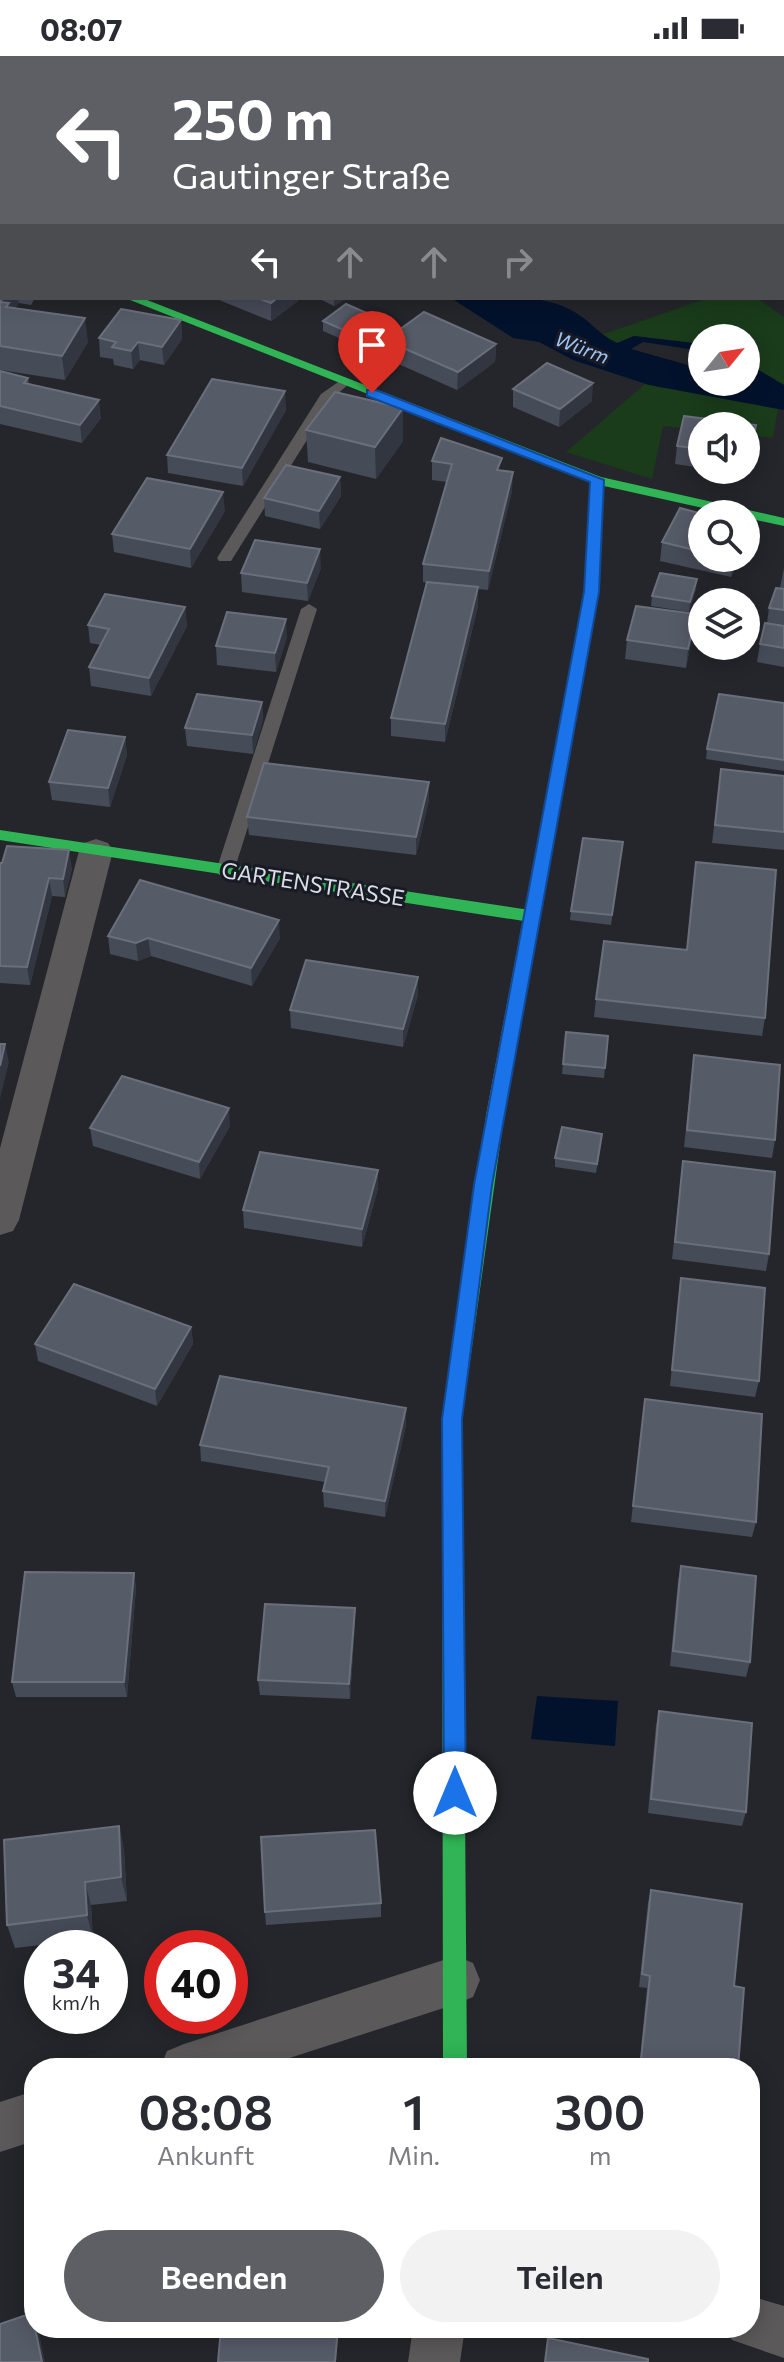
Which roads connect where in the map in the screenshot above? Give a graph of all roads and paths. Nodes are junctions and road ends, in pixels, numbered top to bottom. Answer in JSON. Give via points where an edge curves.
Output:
{"nodes":[{"id":1,"x":136,"y":300,"type":"edge"},
{"id":2,"x":344,"y":382,"type":"junction"},
{"id":3,"x":597,"y":480,"type":"junction"},
{"id":4,"x":784,"y":522,"type":"edge"},
{"id":5,"x":225,"y":558,"type":"dead end"},
{"id":6,"x":309,"y":609,"type":"dead end"},
{"id":7,"x":0,"y":835,"type":"edge"},
{"id":8,"x":96,"y":851,"type":"junction"},
{"id":9,"x":225,"y":871,"type":"junction"},
{"id":10,"x":530,"y":916,"type":"junction"},
{"id":11,"x":0,"y":1220,"type":"edge"},
{"id":12,"x":456,"y":1980,"type":"junction"},
{"id":13,"x":215,"y":2058,"type":"edge"},
{"id":14,"x":455,"y":2058,"type":"edge"},
{"id":15,"x":24,"y":2119,"type":"edge"},
{"id":16,"x":0,"y":2127,"type":"edge"},
{"id":17,"x":760,"y":2325,"type":"edge"},
{"id":18,"x":784,"y":2332,"type":"edge"},
{"id":19,"x":438,"y":2338,"type":"edge"},
{"id":20,"x":434,"y":2362,"type":"edge"}],
"edges":[{"from":1,"to":2,"type":"street"},
{"from":2,"to":3,"type":"street"},
{"from":2,"to":5,"type":"lane","via":[[328,394]]},
{"from":3,"to":4,"type":"street"},
{"from":3,"to":10,"type":"street","via":[[591,592]]},
{"from":6,"to":9,"type":"lane"},
{"from":7,"to":8,"type":"street","name":"GARTENSTRASSE"},
{"from":8,"to":9,"type":"street","name":"GARTENSTRASSE"},
{"from":8,"to":11,"type":"street"},
{"from":9,"to":10,"type":"street","name":"GARTENSTRASSE"},
{"from":10,"to":12,"type":"street","via":[[483,1185],[452,1419]]},
{"from":12,"to":13,"type":"street"},
{"from":12,"to":14,"type":"street"},
{"from":15,"to":16,"type":"street"},
{"from":17,"to":18,"type":"street"},
{"from":19,"to":20,"type":"street"}]}
